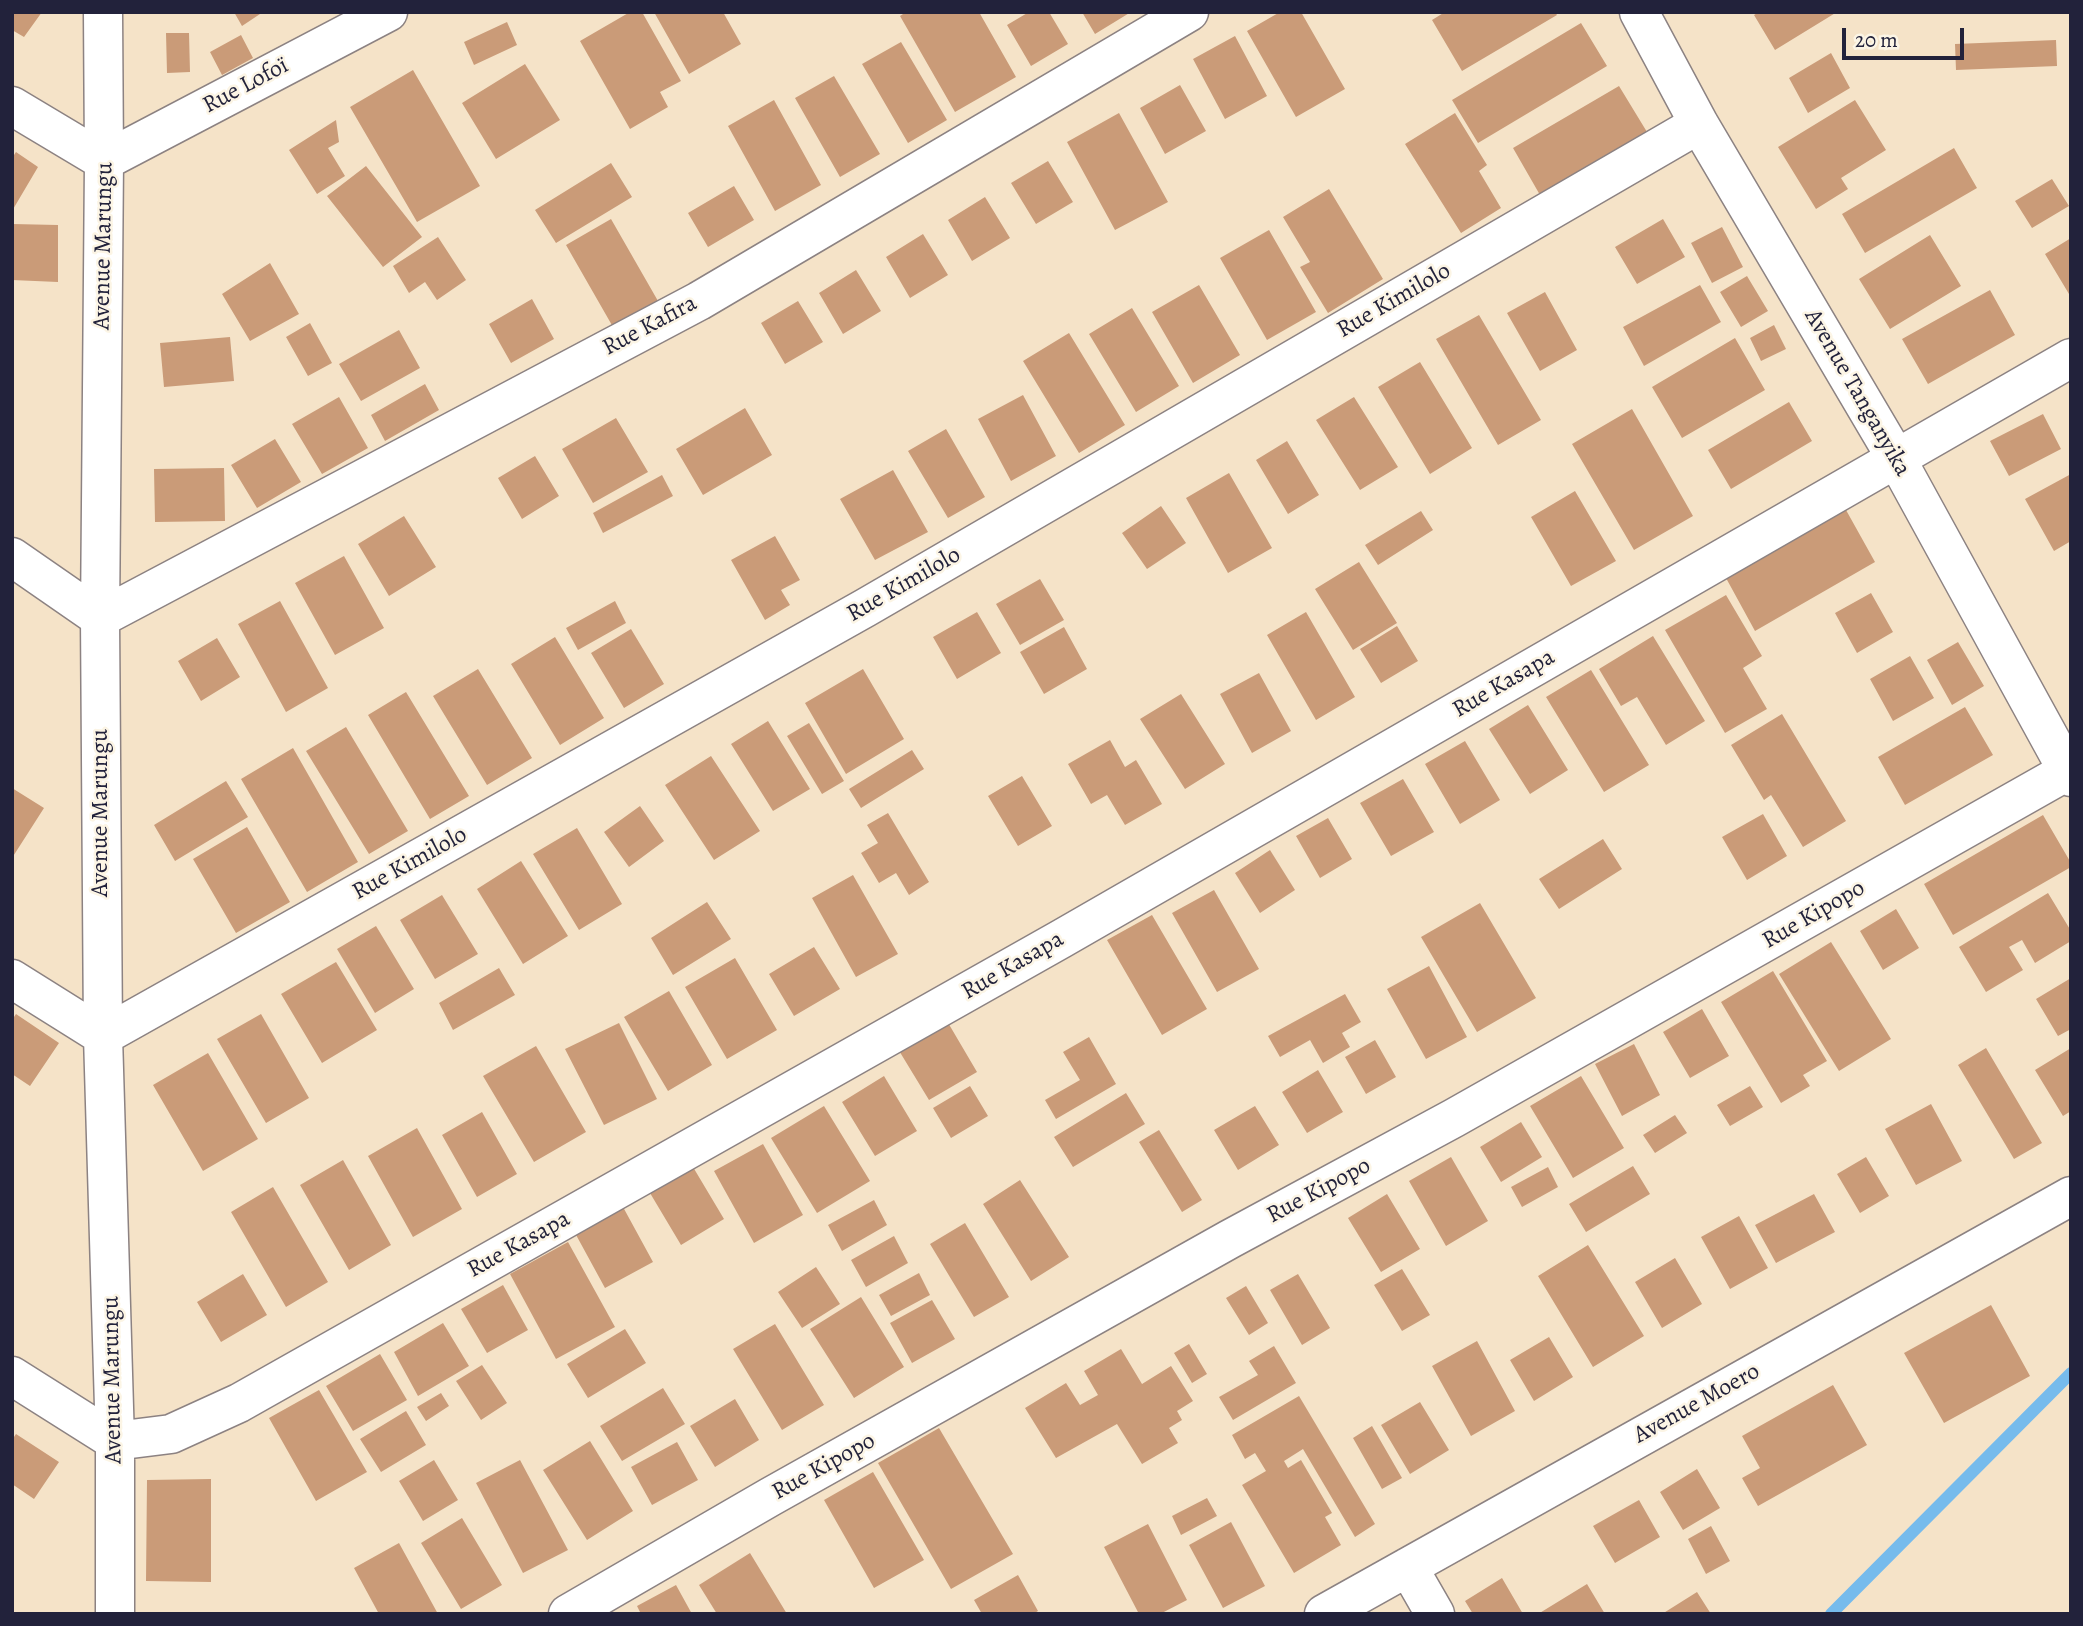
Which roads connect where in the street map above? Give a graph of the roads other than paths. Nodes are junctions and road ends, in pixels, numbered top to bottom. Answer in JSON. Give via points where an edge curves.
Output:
{"nodes":[{"id":1,"x":103,"y":12,"type":"edge"},
{"id":2,"x":388,"y":12,"type":"edge"},
{"id":3,"x":1189,"y":12,"type":"edge"},
{"id":4,"x":1639,"y":12,"type":"edge"},
{"id":5,"x":12,"y":106,"type":"edge"},
{"id":6,"x":1699,"y":124,"type":"junction"},
{"id":7,"x":104,"y":161,"type":"junction"},
{"id":8,"x":2071,"y":358,"type":"edge"},
{"id":9,"x":1896,"y":458,"type":"junction"},
{"id":10,"x":12,"y":558,"type":"edge"},
{"id":11,"x":100,"y":618,"type":"junction"},
{"id":12,"x":2070,"y":772,"type":"edge"},
{"id":13,"x":12,"y":979,"type":"edge"},
{"id":14,"x":103,"y":1037,"type":"junction"},
{"id":15,"x":2071,"y":1196,"type":"edge"},
{"id":16,"x":12,"y":1376,"type":"edge"},
{"id":17,"x":115,"y":1441,"type":"junction"},
{"id":18,"x":1408,"y":1567,"type":"junction"},
{"id":19,"x":115,"y":1614,"type":"edge"},
{"id":20,"x":568,"y":1614,"type":"edge"},
{"id":21,"x":1325,"y":1614,"type":"edge"},
{"id":22,"x":1435,"y":1614,"type":"edge"}],
"edges":[{"from":1,"to":7,"type":"street","name":"Avenue Marungu"},
{"from":2,"to":7,"type":"street","name":"Rue Lofoï"},
{"from":3,"to":11,"type":"street","name":"Rue Kafira","via":[[698,301]]},
{"from":4,"to":6,"type":"street","name":"Avenue Tanganyika"},
{"from":5,"to":7,"type":"street"},
{"from":6,"to":9,"type":"street","name":"Avenue Tanganyika"},
{"from":6,"to":14,"type":"street","name":"Rue Kimilolo","via":[[864,608]]},
{"from":7,"to":11,"type":"street","name":"Avenue Marungu"},
{"from":8,"to":9,"type":"street","name":"Rue Kasapa"},
{"from":9,"to":12,"type":"street","name":"Avenue Tanganyika"},
{"from":9,"to":17,"type":"street","name":"Rue Kasapa","via":[[1061,939],[239,1403],[171,1434]]},
{"from":10,"to":11,"type":"street"},
{"from":11,"to":14,"type":"street","name":"Avenue Marungu"},
{"from":12,"to":20,"type":"street","name":"Rue Kipopo","via":[[782,1490]]},
{"from":13,"to":14,"type":"street"},
{"from":14,"to":17,"type":"street","name":"Avenue Marungu"},
{"from":15,"to":18,"type":"street","name":"Avenue Moero"},
{"from":16,"to":17,"type":"street"},
{"from":17,"to":19,"type":"street","name":"Avenue Marungu"},
{"from":18,"to":21,"type":"street","name":"Avenue Moero"},
{"from":18,"to":22,"type":"street"}]}
